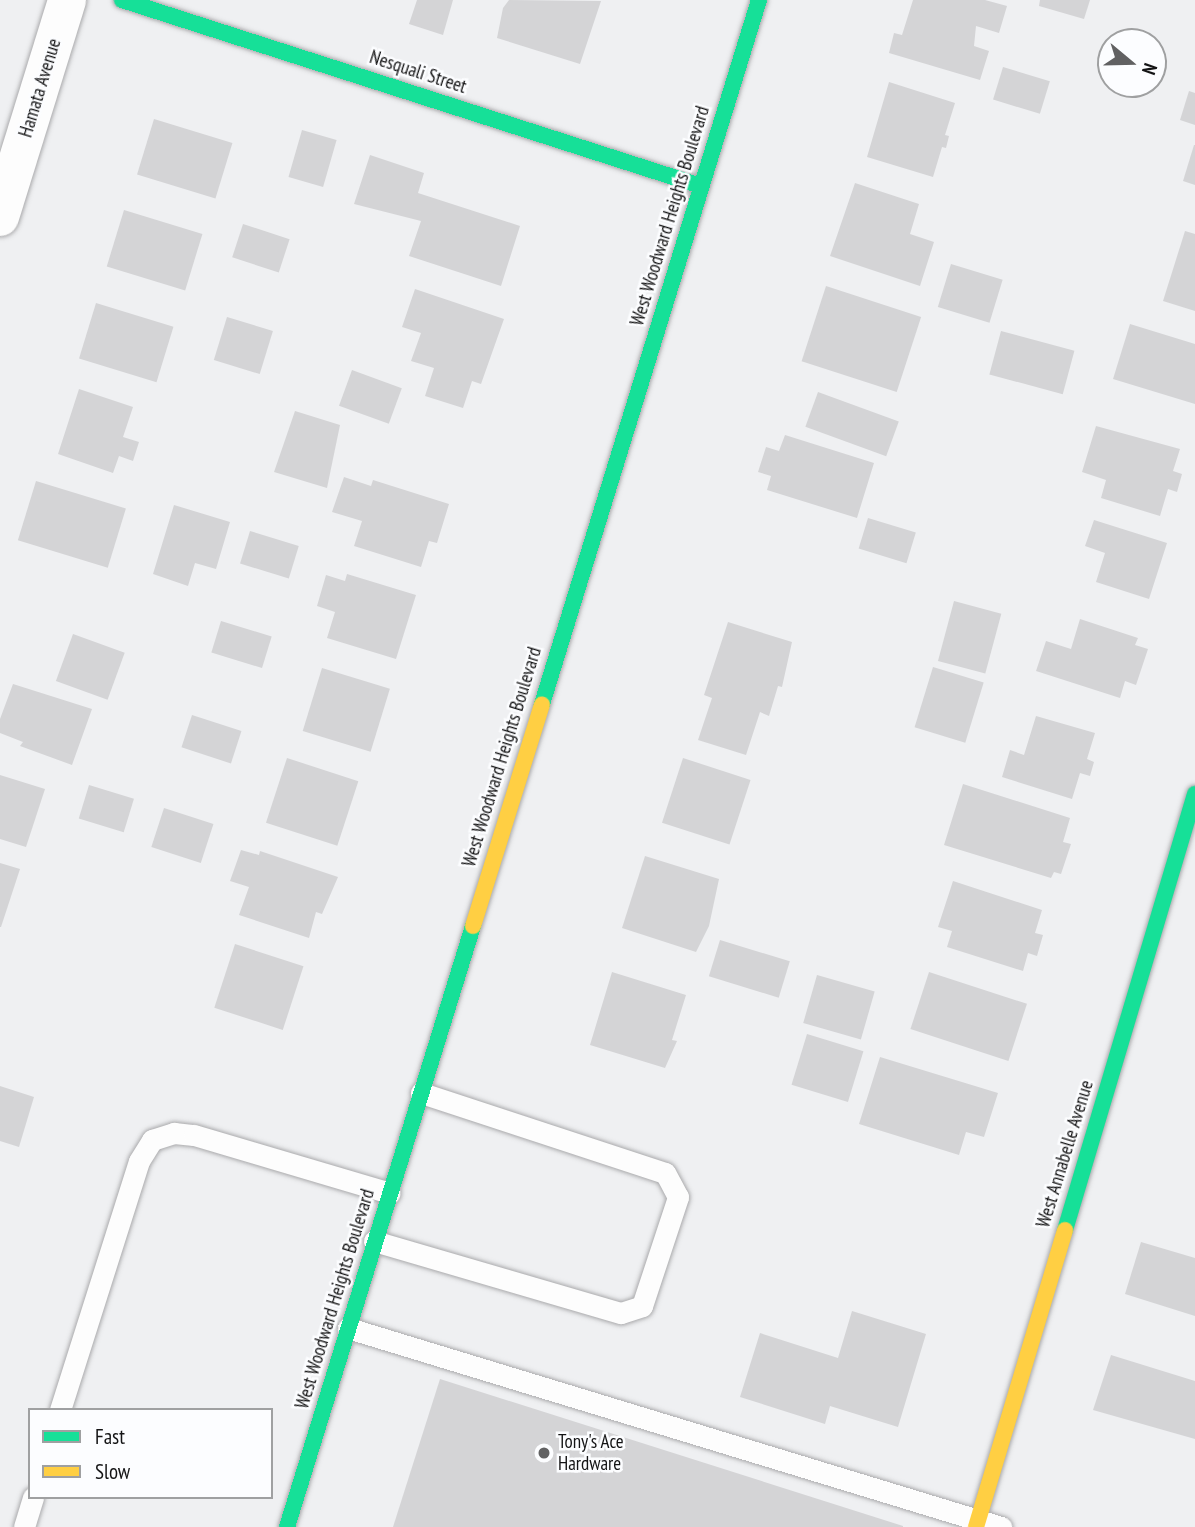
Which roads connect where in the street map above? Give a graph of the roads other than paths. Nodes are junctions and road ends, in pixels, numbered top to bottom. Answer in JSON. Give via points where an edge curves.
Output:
{"nodes":[{"id":1,"x":67,"y":0,"type":"edge"},
{"id":2,"x":122,"y":0,"type":"edge"},
{"id":3,"x":759,"y":0,"type":"edge"},
{"id":4,"x":701,"y":186,"type":"junction"},
{"id":5,"x":0,"y":217,"type":"edge"},
{"id":6,"x":1195,"y":794,"type":"edge"},
{"id":7,"x":421,"y":1093,"type":"junction"},
{"id":8,"x":390,"y":1193,"type":"junction"},
{"id":9,"x":374,"y":1241,"type":"junction"},
{"id":10,"x":348,"y":1328,"type":"junction"},
{"id":11,"x":61,"y":1408,"type":"edge"},
{"id":12,"x":32,"y":1499,"type":"edge"},
{"id":13,"x":977,"y":1524,"type":"edge"},
{"id":14,"x":24,"y":1527,"type":"edge"},
{"id":15,"x":287,"y":1527,"type":"edge"},
{"id":16,"x":1001,"y":1527,"type":"edge"}],
"edges":[{"from":1,"to":5,"type":"street","name":"Hamata Avenue"},
{"from":2,"to":4,"type":"street","name":"Nesquali Street"},
{"from":3,"to":4,"type":"street","name":"West Woodward Heights Boulevard"},
{"from":4,"to":7,"type":"street","name":"West Woodward Heights Boulevard"},
{"from":6,"to":13,"type":"street","name":"West Annabelle Avenue"},
{"from":7,"to":8,"type":"street","name":"West Woodward Heights Boulevard"},
{"from":7,"to":9,"type":"lane","via":[[665,1173],[678,1197],[642,1306],[621,1313]]},
{"from":8,"to":9,"type":"street","name":"West Woodward Heights Boulevard"},
{"from":8,"to":11,"type":"lane","via":[[194,1135],[174,1133],[152,1140],[139,1161]]},
{"from":9,"to":10,"type":"street","name":"West Woodward Heights Boulevard"},
{"from":10,"to":13,"type":"lane"},
{"from":10,"to":15,"type":"street","name":"West Woodward Heights Boulevard"},
{"from":12,"to":14,"type":"lane"},
{"from":13,"to":16,"type":"lane"}]}
